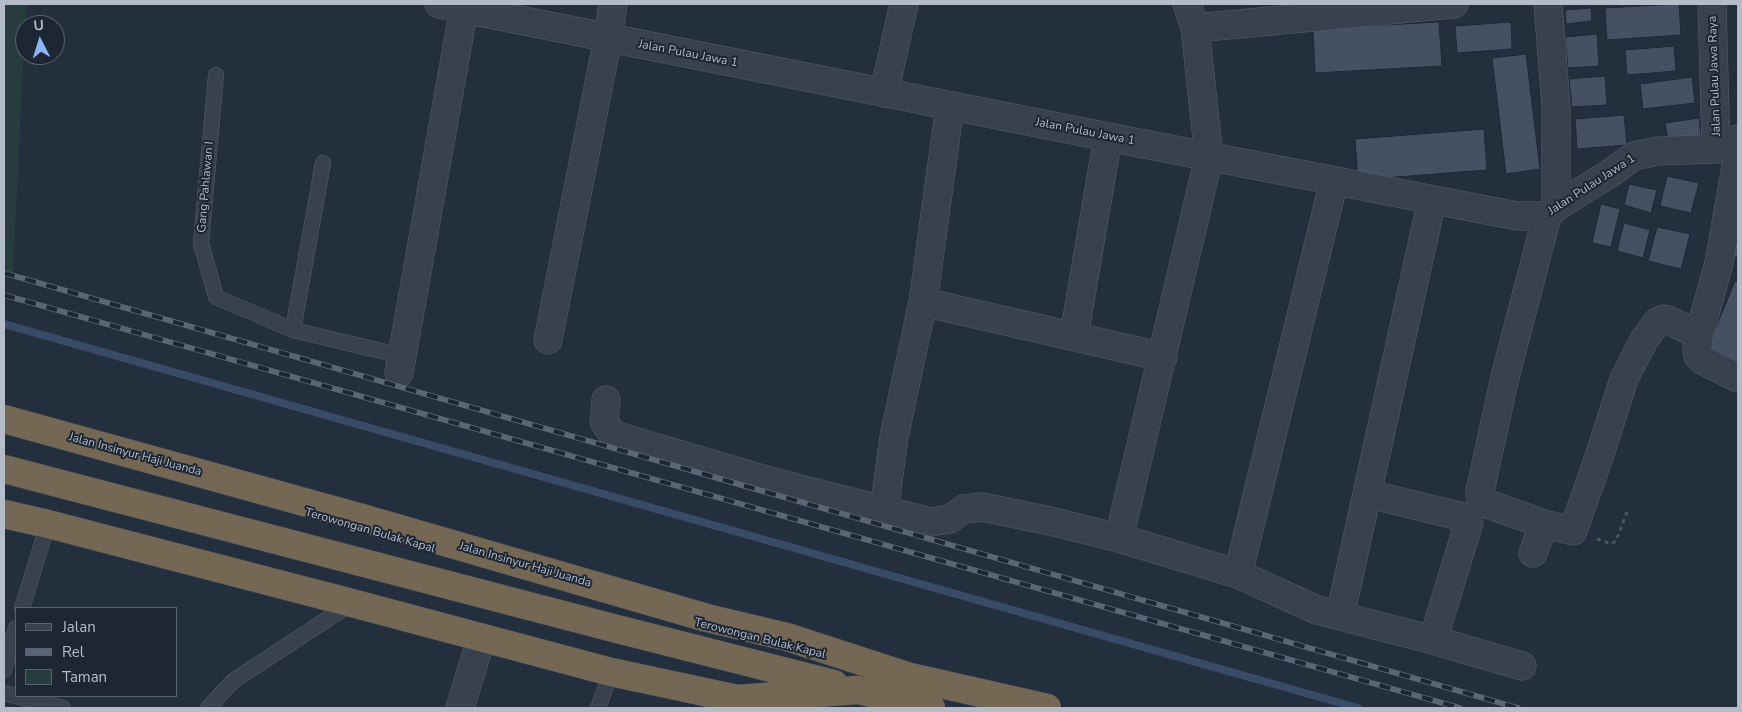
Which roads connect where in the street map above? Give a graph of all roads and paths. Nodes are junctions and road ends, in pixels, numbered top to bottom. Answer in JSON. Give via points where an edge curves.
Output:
{"nodes":[{"id":1,"x":613,"y":4,"type":"edge"},
{"id":2,"x":904,"y":4,"type":"edge"},
{"id":3,"x":1454,"y":4,"type":"edge"},
{"id":4,"x":1548,"y":4,"type":"edge"},
{"id":5,"x":1712,"y":4,"type":"edge"},
{"id":6,"x":451,"y":6,"type":"edge"},
{"id":7,"x":1191,"y":16,"type":"edge"},
{"id":8,"x":608,"y":38,"type":"junction"},
{"id":9,"x":216,"y":75,"type":"dead end"},
{"id":10,"x":884,"y":93,"type":"junction"},
{"id":11,"x":950,"y":106,"type":"junction"},
{"id":12,"x":1108,"y":137,"type":"junction"},
{"id":13,"x":1731,"y":147,"type":"edge"},
{"id":14,"x":1209,"y":156,"type":"junction"},
{"id":15,"x":323,"y":163,"type":"dead end"},
{"id":16,"x":1334,"y":181,"type":"junction"},
{"id":17,"x":1432,"y":200,"type":"junction"},
{"id":18,"x":1552,"y":211,"type":"junction"},
{"id":19,"x":923,"y":302,"type":"junction"},
{"id":20,"x":293,"y":330,"type":"junction"},
{"id":21,"x":1699,"y":335,"type":"junction"},
{"id":22,"x":1074,"y":336,"type":"junction"},
{"id":23,"x":548,"y":340,"type":"dead end"},
{"id":24,"x":1163,"y":356,"type":"junction"},
{"id":25,"x":400,"y":365,"type":"joint"},
{"id":26,"x":1738,"y":378,"type":"edge"},
{"id":27,"x":606,"y":400,"type":"dead end"},
{"id":28,"x":4,"y":419,"type":"edge"},
{"id":29,"x":4,"y":433,"type":"edge"},
{"id":30,"x":4,"y":469,"type":"edge"},
{"id":31,"x":1368,"y":494,"type":"junction"},
{"id":32,"x":1628,"y":509,"type":"dead end"},
{"id":33,"x":884,"y":511,"type":"junction"},
{"id":34,"x":4,"y":514,"type":"edge"},
{"id":35,"x":48,"y":524,"type":"junction"},
{"id":36,"x":1544,"y":524,"type":"junction"},
{"id":37,"x":1573,"y":531,"type":"junction"},
{"id":38,"x":1119,"y":538,"type":"junction"},
{"id":39,"x":1533,"y":553,"type":"dead end"},
{"id":40,"x":1238,"y":574,"type":"junction"},
{"id":41,"x":352,"y":603,"type":"junction"},
{"id":42,"x":22,"y":607,"type":"edge"},
{"id":43,"x":1340,"y":616,"type":"junction"},
{"id":44,"x":15,"y":632,"type":"edge"},
{"id":45,"x":481,"y":639,"type":"junction"},
{"id":46,"x":1433,"y":640,"type":"junction"},
{"id":47,"x":1522,"y":666,"type":"dead end"},
{"id":48,"x":4,"y":670,"type":"edge"},
{"id":49,"x":610,"y":675,"type":"junction"},
{"id":50,"x":910,"y":677,"type":"junction"},
{"id":51,"x":19,"y":697,"type":"edge"},
{"id":52,"x":854,"y":699,"type":"edge"},
{"id":53,"x":62,"y":708,"type":"edge"},
{"id":54,"x":208,"y":708,"type":"edge"},
{"id":55,"x":460,"y":708,"type":"edge"},
{"id":56,"x":598,"y":708,"type":"edge"},
{"id":57,"x":730,"y":708,"type":"edge"},
{"id":58,"x":931,"y":708,"type":"edge"},
{"id":59,"x":1047,"y":708,"type":"edge"}],
"edges":[{"from":1,"to":8,"type":"street"},
{"from":2,"to":10,"type":"street"},
{"from":3,"to":7,"type":"street"},
{"from":4,"to":18,"type":"street","via":[[1556,106]]},
{"from":5,"to":13,"type":"street","name":"Jalan Pulau Jawa Raya"},
{"from":6,"to":8,"type":"street","name":"Jalan Pulau Jawa 1"},
{"from":6,"to":25,"type":"street"},
{"from":7,"to":14,"type":"street"},
{"from":8,"to":10,"type":"street","name":"Jalan Pulau Jawa 1"},
{"from":8,"to":23,"type":"street"},
{"from":9,"to":20,"type":"lane","name":"Gang Pahlawan I","via":[[201,243],[216,297]]},
{"from":10,"to":11,"type":"street","name":"Jalan Pulau Jawa 1"},
{"from":11,"to":12,"type":"street","name":"Jalan Pulau Jawa 1"},
{"from":11,"to":19,"type":"street"},
{"from":12,"to":14,"type":"street","name":"Jalan Pulau Jawa 1"},
{"from":12,"to":22,"type":"street"},
{"from":13,"to":18,"type":"street","name":"Jalan Pulau Jawa 1","via":[[1658,151],[1634,156]]},
{"from":13,"to":21,"type":"street","name":"Jalan Pulau Jawa Raya","via":[[1719,263]]},
{"from":14,"to":16,"type":"street","name":"Jalan Pulau Jawa 1"},
{"from":14,"to":24,"type":"street"},
{"from":15,"to":20,"type":"lane"},
{"from":16,"to":17,"type":"street","name":"Jalan Pulau Jawa 1"},
{"from":16,"to":40,"type":"street"},
{"from":17,"to":18,"type":"street","name":"Jalan Pulau Jawa 1","via":[[1517,216]]},
{"from":17,"to":31,"type":"street"},
{"from":18,"to":36,"type":"street","via":[[1505,377],[1480,491],[1485,503]]},
{"from":19,"to":22,"type":"street"},
{"from":19,"to":33,"type":"street","via":[[894,437]]},
{"from":20,"to":25,"type":"lane"},
{"from":21,"to":26,"type":"street","via":[[1698,356]]},
{"from":21,"to":37,"type":"street","via":[[1663,319],[1644,340],[1624,379]]},
{"from":22,"to":24,"type":"street"},
{"from":24,"to":38,"type":"street"},
{"from":27,"to":33,"type":"street","via":[[604,422],[613,435]]},
{"from":28,"to":50,"type":"highway","name":"Jalan Insinyur Haji Juanda","via":[[787,638]]},
{"from":29,"to":50,"type":"highway","name":"Terowongan Bulak Kapal","via":[[170,473],[624,604]]},
{"from":30,"to":52,"type":"highway","name":"Terowongan Bulak Kapal","via":[[626,631]]},
{"from":31,"to":43,"type":"street"},
{"from":31,"to":46,"type":"street","via":[[1468,518]]},
{"from":32,"to":37,"type":"path","via":[[1614,543]]},
{"from":33,"to":38,"type":"street","via":[[941,522],[964,509],[982,508]]},
{"from":34,"to":35,"type":"highway"},
{"from":35,"to":41,"type":"highway"},
{"from":35,"to":42,"type":"lane"},
{"from":36,"to":37,"type":"street"},
{"from":36,"to":39,"type":"street"},
{"from":38,"to":40,"type":"street"},
{"from":40,"to":43,"type":"street","via":[[1307,606]]},
{"from":41,"to":45,"type":"highway"},
{"from":41,"to":54,"type":"lane","via":[[233,681]]},
{"from":43,"to":46,"type":"street"},
{"from":44,"to":48,"type":"lane"},
{"from":45,"to":49,"type":"highway"},
{"from":45,"to":55,"type":"street"},
{"from":46,"to":47,"type":"street"},
{"from":49,"to":52,"type":"highway","via":[[737,699]]},
{"from":49,"to":56,"type":"lane"},
{"from":49,"to":57,"type":"lane"},
{"from":50,"to":59,"type":"highway","name":"Jalan Insinyur Haji Juanda"},
{"from":51,"to":53,"type":"lane"},
{"from":52,"to":58,"type":"highway"}]}
